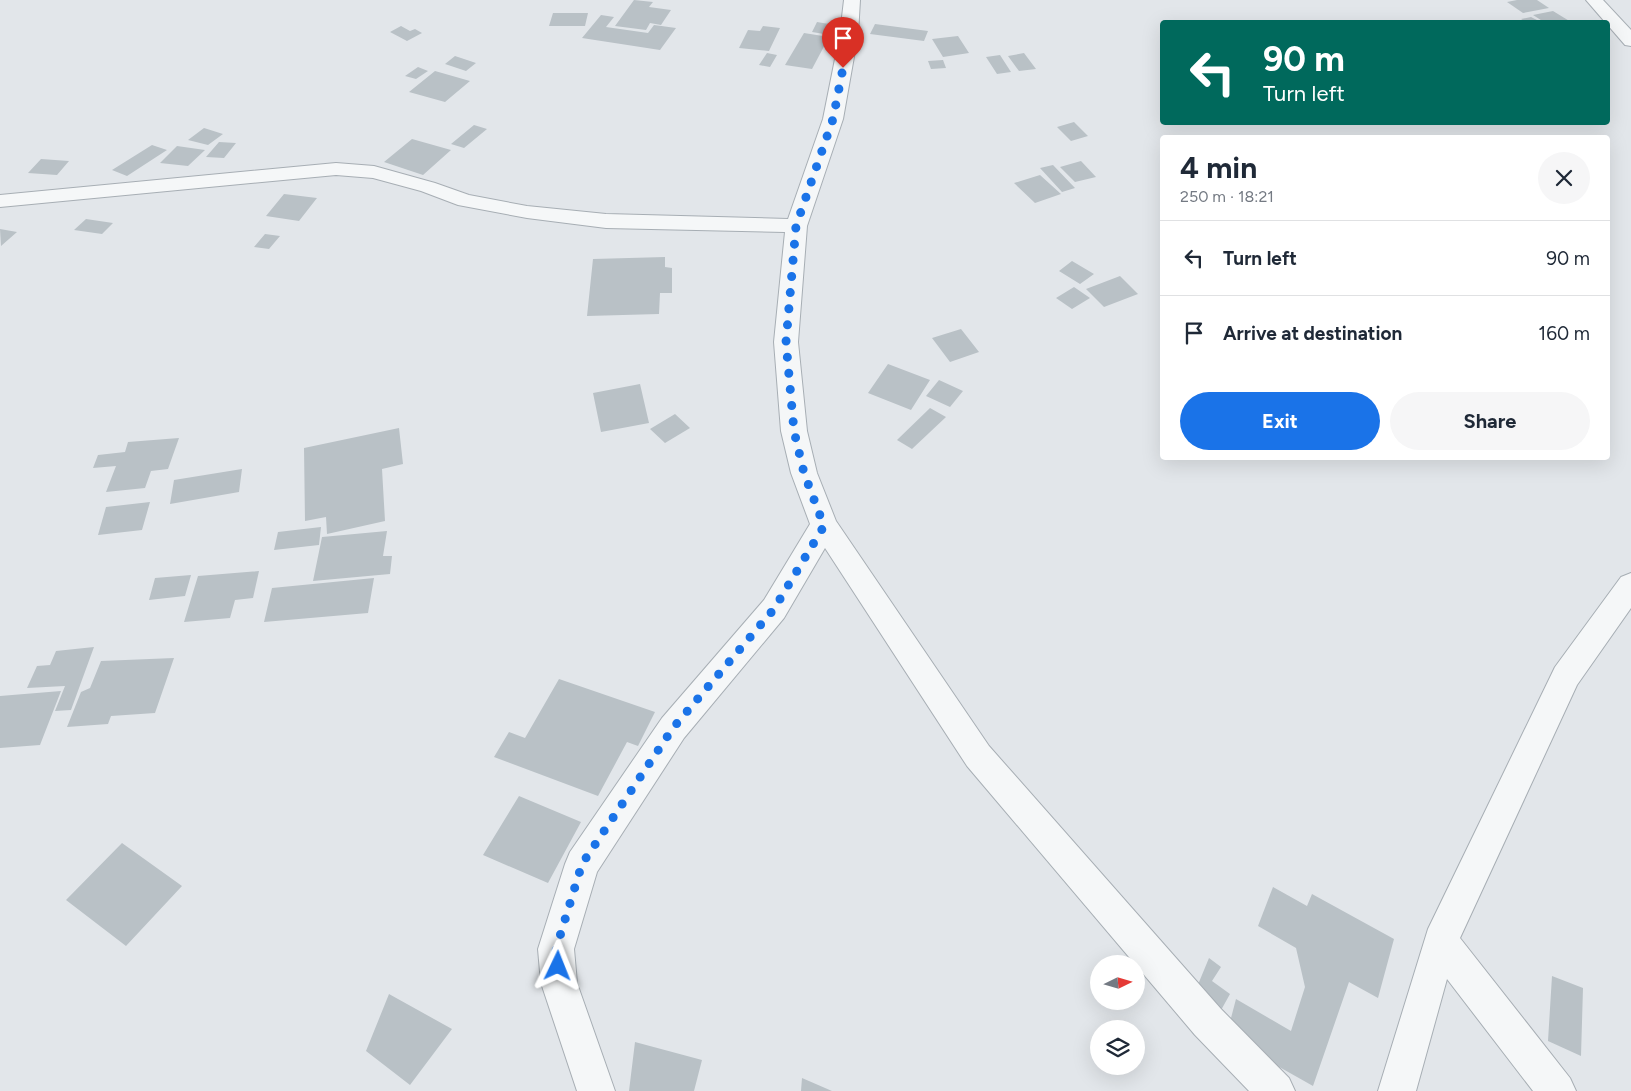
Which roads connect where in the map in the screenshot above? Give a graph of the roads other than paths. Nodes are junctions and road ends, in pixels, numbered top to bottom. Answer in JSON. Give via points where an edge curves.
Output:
{"nodes":[{"id":1,"x":852,"y":0,"type":"edge"},
{"id":2,"x":1594,"y":0,"type":"edge"},
{"id":3,"x":1631,"y":41,"type":"edge"},
{"id":4,"x":0,"y":201,"type":"edge"},
{"id":5,"x":796,"y":226,"type":"junction"},
{"id":6,"x":824,"y":526,"type":"junction"},
{"id":7,"x":1631,"y":585,"type":"edge"},
{"id":8,"x":1440,"y":941,"type":"junction"},
{"id":9,"x":596,"y":1091,"type":"edge"},
{"id":10,"x":1276,"y":1091,"type":"edge"},
{"id":11,"x":1397,"y":1091,"type":"edge"},
{"id":12,"x":1558,"y":1091,"type":"edge"}],
"edges":[{"from":1,"to":5,"type":"street","via":[[833,119]]},
{"from":2,"to":3,"type":"street"},
{"from":4,"to":5,"type":"street","via":[[336,169],[374,172],[465,200],[527,212],[606,221]]},
{"from":5,"to":6,"type":"street","via":[[786,342],[794,431],[804,473]]},
{"from":6,"to":9,"type":"street","via":[[774,609],[673,728],[582,864],[556,949],[559,983]]},
{"from":6,"to":10,"type":"street","via":[[978,756],[1208,1022]]},
{"from":7,"to":8,"type":"street","via":[[1566,676]]},
{"from":8,"to":11,"type":"street"},
{"from":8,"to":12,"type":"street"}]}
